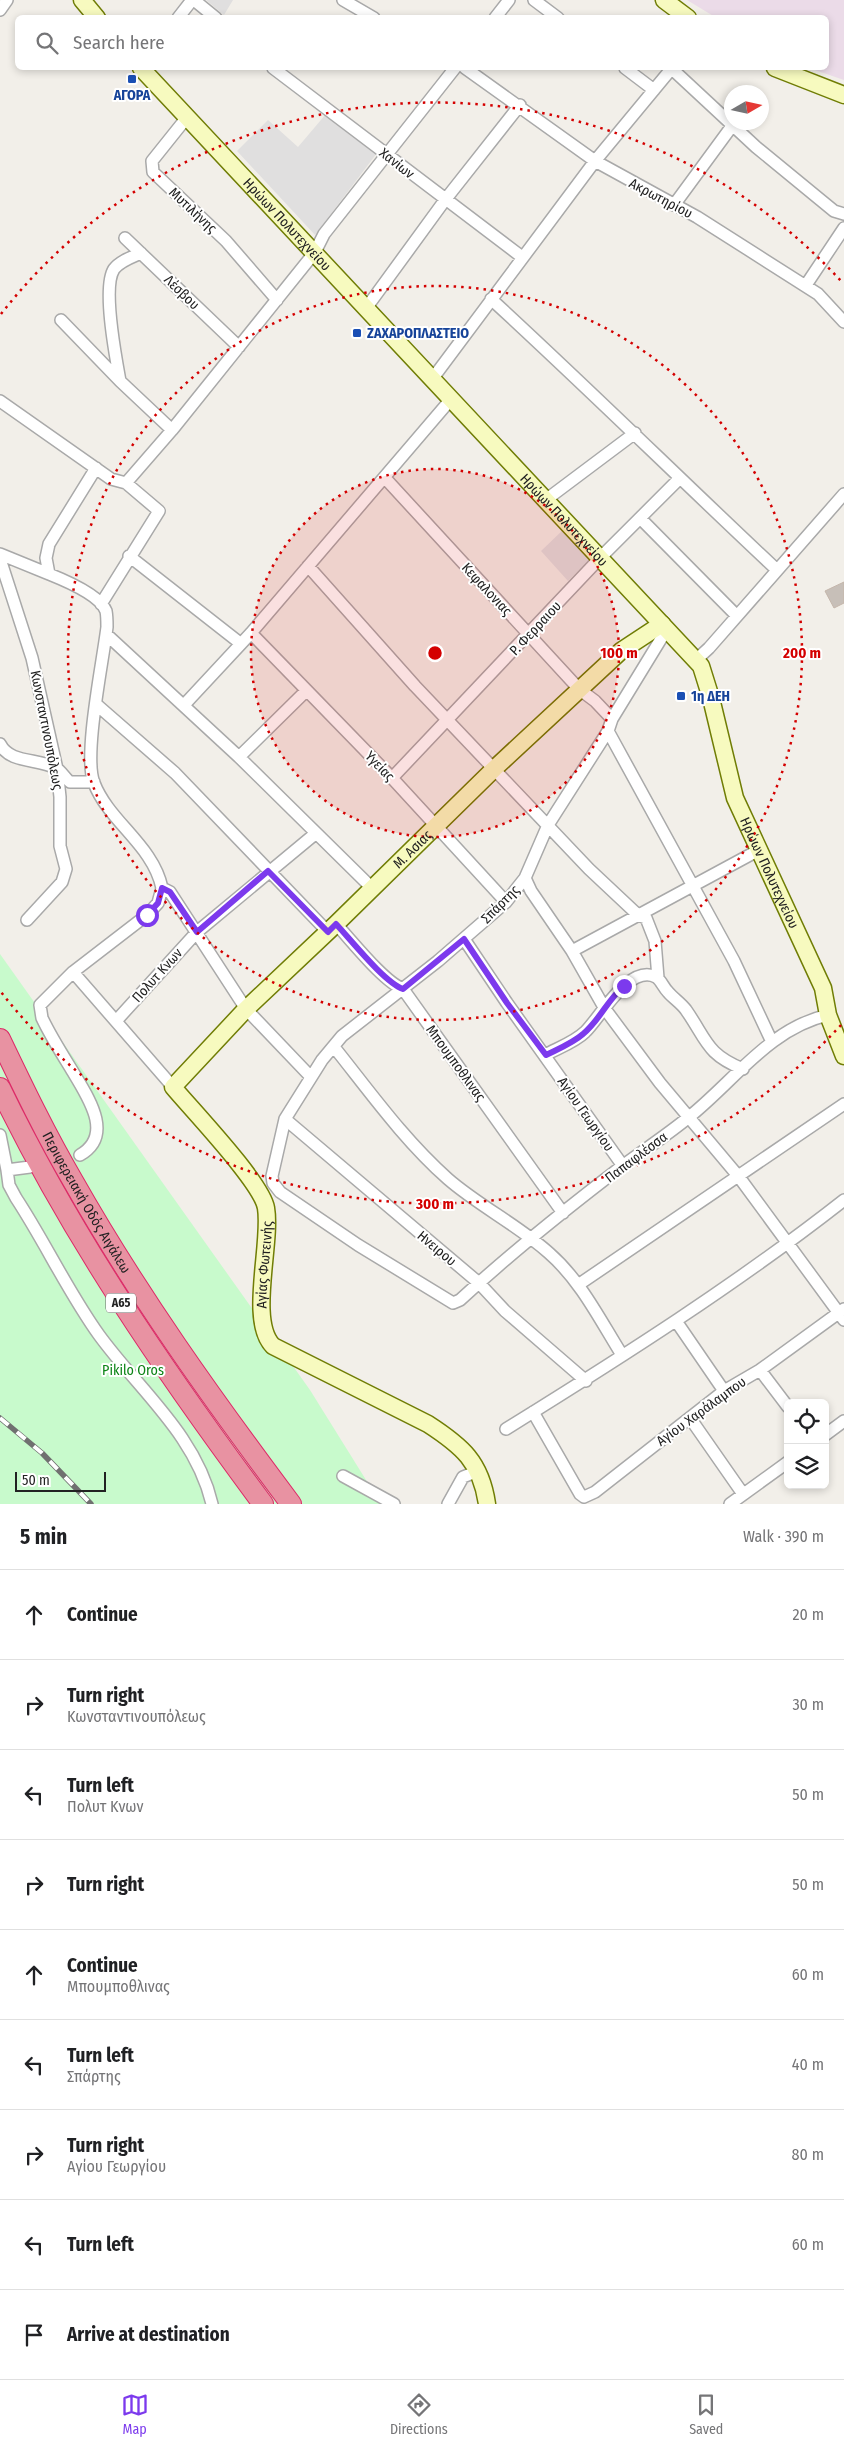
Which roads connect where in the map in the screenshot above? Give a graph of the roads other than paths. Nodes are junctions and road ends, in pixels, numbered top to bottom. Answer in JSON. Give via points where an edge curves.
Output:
{"nodes":[{"id":1,"x":7,"y":0,"type":"edge"},
{"id":2,"x":82,"y":0,"type":"edge"},
{"id":3,"x":193,"y":0,"type":"edge"},
{"id":4,"x":343,"y":0,"type":"edge"},
{"id":5,"x":508,"y":0,"type":"edge"},
{"id":6,"x":534,"y":0,"type":"edge"},
{"id":7,"x":664,"y":0,"type":"edge"},
{"id":8,"x":0,"y":10,"type":"edge"},
{"id":9,"x":94,"y":15,"type":"edge"},
{"id":10,"x":180,"y":15,"type":"edge"},
{"id":11,"x":212,"y":15,"type":"edge"},
{"id":12,"x":369,"y":15,"type":"edge"},
{"id":13,"x":497,"y":15,"type":"edge"},
{"id":14,"x":554,"y":15,"type":"edge"},
{"id":15,"x":684,"y":15,"type":"edge"},
{"id":16,"x":143,"y":70,"type":"edge"},
{"id":17,"x":276,"y":70,"type":"edge"},
{"id":18,"x":453,"y":70,"type":"edge"},
{"id":19,"x":468,"y":70,"type":"edge"},
{"id":20,"x":628,"y":70,"type":"edge"},
{"id":21,"x":670,"y":70,"type":"edge"},
{"id":22,"x":674,"y":70,"type":"edge"},
{"id":23,"x":780,"y":70,"type":"edge"},
{"id":24,"x":654,"y":90,"type":"junction"},
{"id":25,"x":844,"y":95,"type":"edge"},
{"id":26,"x":520,"y":105,"type":"junction"},
{"id":27,"x":188,"y":116,"type":"junction"},
{"id":28,"x":724,"y":118,"type":"edge"},
{"id":29,"x":729,"y":130,"type":"edge"},
{"id":30,"x":737,"y":130,"type":"edge"},
{"id":31,"x":386,"y":153,"type":"junction"},
{"id":32,"x":595,"y":161,"type":"junction"},
{"id":33,"x":445,"y":200,"type":"junction"},
{"id":34,"x":674,"y":205,"type":"junction"},
{"id":35,"x":844,"y":214,"type":"edge"},
{"id":36,"x":844,"y":228,"type":"edge"},
{"id":37,"x":125,"y":238,"type":"dead end"},
{"id":38,"x":316,"y":252,"type":"junction"},
{"id":39,"x":141,"y":253,"type":"junction"},
{"id":40,"x":522,"y":257,"type":"junction"},
{"id":41,"x":806,"y":285,"type":"junction"},
{"id":42,"x":491,"y":299,"type":"junction"},
{"id":43,"x":277,"y":300,"type":"junction"},
{"id":44,"x":367,"y":307,"type":"junction"},
{"id":45,"x":62,"y":320,"type":"dead end"},
{"id":46,"x":844,"y":322,"type":"edge"},
{"id":47,"x":239,"y":347,"type":"junction"},
{"id":48,"x":433,"y":378,"type":"junction"},
{"id":49,"x":120,"y":381,"type":"junction"},
{"id":50,"x":452,"y":398,"type":"junction"},
{"id":51,"x":0,"y":401,"type":"edge"},
{"id":52,"x":172,"y":430,"type":"junction"},
{"id":53,"x":635,"y":433,"type":"junction"},
{"id":54,"x":96,"y":468,"type":"junction"},
{"id":55,"x":385,"y":478,"type":"junction"},
{"id":56,"x":679,"y":479,"type":"junction"},
{"id":57,"x":126,"y":483,"type":"junction"},
{"id":58,"x":844,"y":494,"type":"edge"},
{"id":59,"x":547,"y":499,"type":"junction"},
{"id":60,"x":640,"y":518,"type":"junction"},
{"id":61,"x":0,"y":554,"type":"edge"},
{"id":62,"x":129,"y":556,"type":"junction"},
{"id":63,"x":600,"y":558,"type":"junction"},
{"id":64,"x":0,"y":559,"type":"edge"},
{"id":65,"x":308,"y":566,"type":"junction"},
{"id":66,"x":777,"y":570,"type":"junction"},
{"id":67,"x":49,"y":574,"type":"junction"},
{"id":68,"x":101,"y":604,"type":"junction"},
{"id":69,"x":736,"y":615,"type":"junction"},
{"id":70,"x":665,"y":626,"type":"junction"},
{"id":71,"x":251,"y":633,"type":"junction"},
{"id":72,"x":106,"y":634,"type":"junction"},
{"id":73,"x":529,"y":635,"type":"junction"},
{"id":74,"x":240,"y":643,"type":"junction"},
{"id":75,"x":696,"y":660,"type":"junction"},
{"id":76,"x":579,"y":689,"type":"junction"},
{"id":77,"x":306,"y":691,"type":"junction"},
{"id":78,"x":184,"y":705,"type":"junction"},
{"id":79,"x":97,"y":706,"type":"junction"},
{"id":80,"x":448,"y":718,"type":"junction"},
{"id":81,"x":610,"y":725,"type":"junction"},
{"id":82,"x":0,"y":744,"type":"edge"},
{"id":83,"x":239,"y":757,"type":"junction"},
{"id":84,"x":57,"y":768,"type":"junction"},
{"id":85,"x":495,"y":768,"type":"junction"},
{"id":86,"x":392,"y":778,"type":"junction"},
{"id":87,"x":94,"y":782,"type":"junction"},
{"id":88,"x":548,"y":825,"type":"junction"},
{"id":89,"x":435,"y":827,"type":"junction"},
{"id":90,"x":315,"y":834,"type":"junction"},
{"id":91,"x":759,"y":850,"type":"junction"},
{"id":92,"x":268,"y":871,"type":"junction"},
{"id":93,"x":525,"y":878,"type":"junction"},
{"id":94,"x":692,"y":887,"type":"junction"},
{"id":95,"x":162,"y":888,"type":"junction"},
{"id":96,"x":372,"y":888,"type":"junction"},
{"id":97,"x":506,"y":902,"type":"junction"},
{"id":98,"x":638,"y":915,"type":"junction"},
{"id":99,"x":27,"y":920,"type":"dead end"},
{"id":100,"x":332,"y":928,"type":"junction"},
{"id":101,"x":197,"y":932,"type":"junction"},
{"id":102,"x":464,"y":939,"type":"junction"},
{"id":103,"x":572,"y":951,"type":"junction"},
{"id":104,"x":73,"y":972,"type":"junction"},
{"id":105,"x":658,"y":978,"type":"junction"},
{"id":106,"x":403,"y":989,"type":"junction"},
{"id":107,"x":246,"y":1009,"type":"junction"},
{"id":108,"x":605,"y":1009,"type":"junction"},
{"id":109,"x":828,"y":1015,"type":"junction"},
{"id":110,"x":116,"y":1021,"type":"junction"},
{"id":111,"x":0,"y":1039,"type":"edge"},
{"id":112,"x":772,"y":1042,"type":"junction"},
{"id":113,"x":334,"y":1047,"type":"junction"},
{"id":114,"x":546,"y":1055,"type":"junction"},
{"id":115,"x":844,"y":1056,"type":"edge"},
{"id":116,"x":743,"y":1069,"type":"junction"},
{"id":117,"x":310,"y":1076,"type":"junction"},
{"id":118,"x":173,"y":1087,"type":"junction"},
{"id":119,"x":0,"y":1088,"type":"edge"},
{"id":120,"x":844,"y":1104,"type":"edge"},
{"id":121,"x":690,"y":1117,"type":"junction"},
{"id":122,"x":285,"y":1119,"type":"junction"},
{"id":123,"x":0,"y":1135,"type":"edge"},
{"id":124,"x":80,"y":1155,"type":"dead end"},
{"id":125,"x":623,"y":1166,"type":"junction"},
{"id":126,"x":30,"y":1167,"type":"dead end"},
{"id":127,"x":7,"y":1170,"type":"junction"},
{"id":128,"x":739,"y":1177,"type":"junction"},
{"id":129,"x":844,"y":1200,"type":"edge"},
{"id":130,"x":563,"y":1213,"type":"junction"},
{"id":131,"x":532,"y":1238,"type":"junction"},
{"id":132,"x":788,"y":1244,"type":"junction"},
{"id":133,"x":479,"y":1283,"type":"junction"},
{"id":134,"x":578,"y":1285,"type":"junction"},
{"id":135,"x":446,"y":1301,"type":"joint"},
{"id":136,"x":842,"y":1314,"type":"edge"},
{"id":137,"x":676,"y":1321,"type":"junction"},
{"id":138,"x":622,"y":1355,"type":"junction"},
{"id":139,"x":760,"y":1370,"type":"junction"},
{"id":140,"x":586,"y":1381,"type":"junction"},
{"id":141,"x":724,"y":1391,"type":"junction"},
{"id":142,"x":784,"y":1402,"type":"edge"},
{"id":143,"x":533,"y":1412,"type":"junction"},
{"id":144,"x":690,"y":1418,"type":"junction"},
{"id":145,"x":844,"y":1421,"type":"edge"},
{"id":146,"x":506,"y":1429,"type":"dead end"},
{"id":147,"x":829,"y":1432,"type":"edge"},
{"id":148,"x":784,"y":1465,"type":"edge"},
{"id":149,"x":478,"y":1471,"type":"junction"},
{"id":150,"x":344,"y":1476,"type":"dead end"},
{"id":151,"x":743,"y":1494,"type":"junction"},
{"id":152,"x":212,"y":1504,"type":"edge"},
{"id":153,"x":264,"y":1504,"type":"edge"},
{"id":154,"x":291,"y":1504,"type":"edge"},
{"id":155,"x":394,"y":1504,"type":"edge"},
{"id":156,"x":448,"y":1504,"type":"edge"},
{"id":157,"x":487,"y":1504,"type":"edge"},
{"id":158,"x":730,"y":1504,"type":"edge"}],
"edges":[{"from":1,"to":8,"type":"street"},
{"from":2,"to":9,"type":"street"},
{"from":3,"to":10,"type":"street"},
{"from":3,"to":11,"type":"street"},
{"from":4,"to":12,"type":"street"},
{"from":5,"to":13,"type":"street"},
{"from":6,"to":14,"type":"street"},
{"from":7,"to":15,"type":"street"},
{"from":16,"to":27,"type":"street","name":"Ηρώων Πολυτεχνείου"},
{"from":17,"to":31,"type":"street","name":"Χανίων"},
{"from":18,"to":31,"type":"street"},
{"from":19,"to":26,"type":"street","name":"Ακρωτηρίου"},
{"from":20,"to":24,"type":"street"},
{"from":21,"to":24,"type":"street"},
{"from":22,"to":28,"type":"street"},
{"from":23,"to":25,"type":"street"},
{"from":24,"to":32,"type":"street"},
{"from":26,"to":32,"type":"street","name":"Ακρωτηρίου"},
{"from":26,"to":33,"type":"street"},
{"from":27,"to":38,"type":"street","name":"Ηρώων Πολυτεχνείου"},
{"from":27,"to":43,"type":"street","name":"Μυτιλήνης","via":[[153,159],[153,172],[226,241]]},
{"from":29,"to":34,"type":"street"},
{"from":30,"to":35,"type":"street","via":[[834,211]]},
{"from":31,"to":33,"type":"street","name":"Χανίων"},
{"from":31,"to":38,"type":"street","via":[[324,234]]},
{"from":32,"to":34,"type":"street","name":"Ακρωτηρίου"},
{"from":32,"to":40,"type":"street"},
{"from":33,"to":40,"type":"street","name":"Χανίων"},
{"from":33,"to":44,"type":"street"},
{"from":34,"to":41,"type":"street","name":"Ακρωτηρίου"},
{"from":36,"to":41,"type":"street"},
{"from":37,"to":39,"type":"street","name":"Λέσβου"},
{"from":38,"to":43,"type":"street"},
{"from":38,"to":44,"type":"street","name":"Ηρώων Πολυτεχνείου"},
{"from":39,"to":47,"type":"street","name":"Λέσβου"},
{"from":39,"to":49,"type":"street","via":[[114,269],[110,282],[114,352]]},
{"from":40,"to":42,"type":"street"},
{"from":41,"to":46,"type":"street","name":"Ακρωτηρίου"},
{"from":42,"to":48,"type":"street"},
{"from":42,"to":53,"type":"street"},
{"from":43,"to":47,"type":"street"},
{"from":44,"to":48,"type":"street","name":"Ηρώων Πολυτεχνείου"},
{"from":45,"to":49,"type":"street"},
{"from":47,"to":52,"type":"street"},
{"from":48,"to":50,"type":"street","name":"Ηρώων Πολυτεχνείου"},
{"from":49,"to":52,"type":"street"},
{"from":50,"to":55,"type":"street"},
{"from":50,"to":59,"type":"street","name":"Ηρώων Πολυτεχνείου"},
{"from":51,"to":54,"type":"street"},
{"from":52,"to":57,"type":"street"},
{"from":53,"to":56,"type":"street"},
{"from":53,"to":59,"type":"street"},
{"from":54,"to":57,"type":"street","via":[[111,479]]},
{"from":54,"to":67,"type":"street","via":[[48,544]]},
{"from":55,"to":65,"type":"street"},
{"from":55,"to":73,"type":"street","name":"Κεφαλονιας"},
{"from":56,"to":60,"type":"street","name":"Ρ. Φερραιου"},
{"from":56,"to":66,"type":"street"},
{"from":57,"to":62,"type":"street","via":[[159,511]]},
{"from":58,"to":66,"type":"street"},
{"from":59,"to":63,"type":"street","name":"Ηρώων Πολυτεχνείου"},
{"from":60,"to":63,"type":"street","name":"Ρ. Φερραιου"},
{"from":60,"to":69,"type":"street"},
{"from":61,"to":67,"type":"street"},
{"from":62,"to":68,"type":"street"},
{"from":62,"to":74,"type":"street"},
{"from":63,"to":70,"type":"street","name":"Ηρώων Πολυτεχνείου"},
{"from":63,"to":73,"type":"street","name":"Ρ. Φερραιου"},
{"from":64,"to":84,"type":"street","name":"Κωνσταντινουπόλεως","via":[[32,658]]},
{"from":65,"to":71,"type":"street"},
{"from":65,"to":80,"type":"street","via":[[415,686]]},
{"from":66,"to":69,"type":"street"},
{"from":67,"to":68,"type":"street"},
{"from":68,"to":72,"type":"street","via":[[106,611]]},
{"from":69,"to":75,"type":"street"},
{"from":70,"to":75,"type":"street","name":"Ηρώων Πολυτεχνείου"},
{"from":70,"to":76,"type":"street","name":"Μ. Ασιας","via":[[621,651]]},
{"from":70,"to":81,"type":"street","name":"Σπάρτης"},
{"from":71,"to":74,"type":"street"},
{"from":71,"to":77,"type":"street","name":"Υγείας"},
{"from":72,"to":78,"type":"street"},
{"from":72,"to":79,"type":"street"},
{"from":73,"to":76,"type":"street","name":"Κεφαλονιας"},
{"from":73,"to":80,"type":"street","name":"Ρ. Φερραιου"},
{"from":74,"to":78,"type":"street"},
{"from":75,"to":91,"type":"street","name":"Ηρώων Πολυτεχνείου","via":[[705,675],[735,798]]},
{"from":76,"to":81,"type":"street","name":"Κεφαλονιας","via":[[595,701]]},
{"from":76,"to":85,"type":"street","name":"Μ. Ασιας"},
{"from":77,"to":83,"type":"street"},
{"from":77,"to":86,"type":"street","name":"Υγείας"},
{"from":78,"to":83,"type":"street"},
{"from":79,"to":87,"type":"street","via":[[91,752]]},
{"from":79,"to":92,"type":"street","name":"Μπουμποθλινας","via":[[175,773]]},
{"from":80,"to":85,"type":"street"},
{"from":80,"to":86,"type":"street","name":"Ρ. Φερραιου"},
{"from":81,"to":88,"type":"street","name":"Σπάρτης"},
{"from":81,"to":94,"type":"street","name":"Κεφαλονιας"},
{"from":82,"to":84,"type":"street","via":[[4,752],[12,756]]},
{"from":83,"to":90,"type":"street"},
{"from":84,"to":87,"type":"street","via":[[70,782]]},
{"from":84,"to":99,"type":"street","name":"Κωνσταντινουπόλεως","via":[[60,846],[66,875]]},
{"from":85,"to":88,"type":"street"},
{"from":85,"to":89,"type":"street","name":"Μ. Ασιας"},
{"from":86,"to":89,"type":"street","name":"Υγείας"},
{"from":87,"to":95,"type":"street","via":[[152,862],[160,875]]},
{"from":88,"to":93,"type":"street","name":"Σπάρτης"},
{"from":88,"to":98,"type":"street"},
{"from":89,"to":96,"type":"street","name":"Μ. Ασιας"},
{"from":89,"to":97,"type":"street","name":"Υγείας"},
{"from":90,"to":92,"type":"street","name":"Πολυτ Κνων"},
{"from":90,"to":96,"type":"street"},
{"from":91,"to":94,"type":"street"},
{"from":91,"to":109,"type":"street","name":"Ηρώων Πολυτεχνείου","via":[[820,980]]},
{"from":92,"to":100,"type":"street","name":"Μπουμποθλινας"},
{"from":92,"to":101,"type":"street","name":"Πολυτ Κνων"},
{"from":93,"to":97,"type":"street","name":"Σπάρτης"},
{"from":93,"to":103,"type":"street"},
{"from":94,"to":98,"type":"street"},
{"from":94,"to":112,"type":"street","name":"Κεφαλονιας","via":[[734,962]]},
{"from":95,"to":101,"type":"street","via":[[170,892]]},
{"from":95,"to":104,"type":"street","via":[[158,903],[147,915]]},
{"from":96,"to":100,"type":"street","name":"Μ. Ασιας"},
{"from":97,"to":102,"type":"street","name":"Σπάρτης"},
{"from":98,"to":103,"type":"street"},
{"from":98,"to":105,"type":"street","via":[[646,918],[651,927]]},
{"from":100,"to":106,"type":"street","name":"Μπουμποθλινας"},
{"from":100,"to":107,"type":"street","name":"Μ. Ασιας"},
{"from":101,"to":107,"type":"street"},
{"from":101,"to":110,"type":"street","name":"Πολυτ Κνων"},
{"from":102,"to":106,"type":"street","name":"Σπάρτης"},
{"from":102,"to":114,"type":"street","name":"Αγίου Γεωργίου"},
{"from":103,"to":108,"type":"street"},
{"from":104,"to":110,"type":"street","name":"Αγίας Φωτεινής"},
{"from":104,"to":124,"type":"street","via":[[46,997],[40,1005],[40,1013],[96,1115],[95,1140]]},
{"from":105,"to":108,"type":"street","via":[[644,976],[624,986]]},
{"from":105,"to":116,"type":"street","via":[[686,1009],[707,1045],[718,1056]]},
{"from":106,"to":113,"type":"street","name":"Σπάρτης","via":[[356,1025]]},
{"from":106,"to":130,"type":"street","name":"Μπουμποθλινας"},
{"from":107,"to":117,"type":"street"},
{"from":107,"to":118,"type":"street","name":"Μ. Ασιας"},
{"from":108,"to":114,"type":"street","via":[[585,1033]]},
{"from":108,"to":121,"type":"street","via":[[660,1083]]},
{"from":109,"to":112,"type":"street","name":"Παπαφλέσσα","via":[[794,1027]]},
{"from":109,"to":115,"type":"street","name":"Ηρώων Πολυτεχνείου"},
{"from":110,"to":118,"type":"street","name":"Αγίας Φωτεινής"},
{"from":111,"to":154,"type":"highway","name":"Περιφερειακή Οδός Αιγάλεω","number":"Α65","via":[[53,1144],[99,1225],[194,1370]]},
{"from":112,"to":116,"type":"street","name":"Παπαφλέσσα"},
{"from":113,"to":117,"type":"street","name":"Σπάρτης"},
{"from":113,"to":131,"type":"street","via":[[421,1154],[450,1180]]},
{"from":114,"to":125,"type":"street","name":"Αγίου Γεωργίου"},
{"from":116,"to":121,"type":"street","name":"Παπαφλέσσα"},
{"from":117,"to":122,"type":"street","name":"Σπάρτης"},
{"from":118,"to":149,"type":"street","name":"Αγίας Φωτεινής","via":[[263,1197],[267,1222],[262,1318],[266,1339],[273,1346],[428,1424],[463,1449]]},
{"from":119,"to":153,"type":"highway","name":"Περιφερειακή Οδός Αιγάλεω","number":"Α65","via":[[53,1190],[125,1309]]},
{"from":120,"to":128,"type":"street"},
{"from":121,"to":125,"type":"street","name":"Παπαφλέσσα"},
{"from":121,"to":128,"type":"street"},
{"from":122,"to":133,"type":"street","name":"Ηνειρου"},
{"from":122,"to":135,"type":"street","name":"Σπάρτης","via":[[272,1176],[280,1192]]},
{"from":123,"to":127,"type":"street"},
{"from":125,"to":130,"type":"street","name":"Παπαφλέσσα"},
{"from":126,"to":127,"type":"street"},
{"from":127,"to":152,"type":"street","via":[[9,1185],[16,1198],[99,1335],[157,1404],[195,1458]]},
{"from":128,"to":132,"type":"street"},
{"from":128,"to":134,"type":"street"},
{"from":129,"to":132,"type":"street"},
{"from":130,"to":131,"type":"street","name":"Παπαφλέσσα"},
{"from":131,"to":133,"type":"street","name":"Παπαφλέσσα"},
{"from":131,"to":134,"type":"street"},
{"from":132,"to":136,"type":"street"},
{"from":132,"to":137,"type":"street"},
{"from":133,"to":135,"type":"street","name":"Παπαφλέσσα","via":[[460,1300]]},
{"from":133,"to":140,"type":"street","name":"Ηνειρου","via":[[505,1311]]},
{"from":134,"to":138,"type":"street"},
{"from":136,"to":139,"type":"street","name":"Αγίου Χαράλαμπου"},
{"from":137,"to":138,"type":"street"},
{"from":137,"to":141,"type":"street"},
{"from":138,"to":140,"type":"street"},
{"from":139,"to":141,"type":"street","name":"Αγίου Χαράλαμπου"},
{"from":139,"to":142,"type":"street"},
{"from":140,"to":143,"type":"street"},
{"from":141,"to":144,"type":"street","name":"Αγίου Χαράλαμπου"},
{"from":143,"to":144,"type":"street","name":"Αγίου Χαράλαμπου","via":[[584,1497],[595,1492]]},
{"from":143,"to":146,"type":"street"},
{"from":144,"to":151,"type":"street"},
{"from":145,"to":147,"type":"street"},
{"from":148,"to":151,"type":"street"},
{"from":149,"to":156,"type":"street","via":[[463,1477]]},
{"from":149,"to":157,"type":"street","name":"Αγίας Φωτεινής"},
{"from":150,"to":155,"type":"street"},
{"from":151,"to":158,"type":"street"}]}
